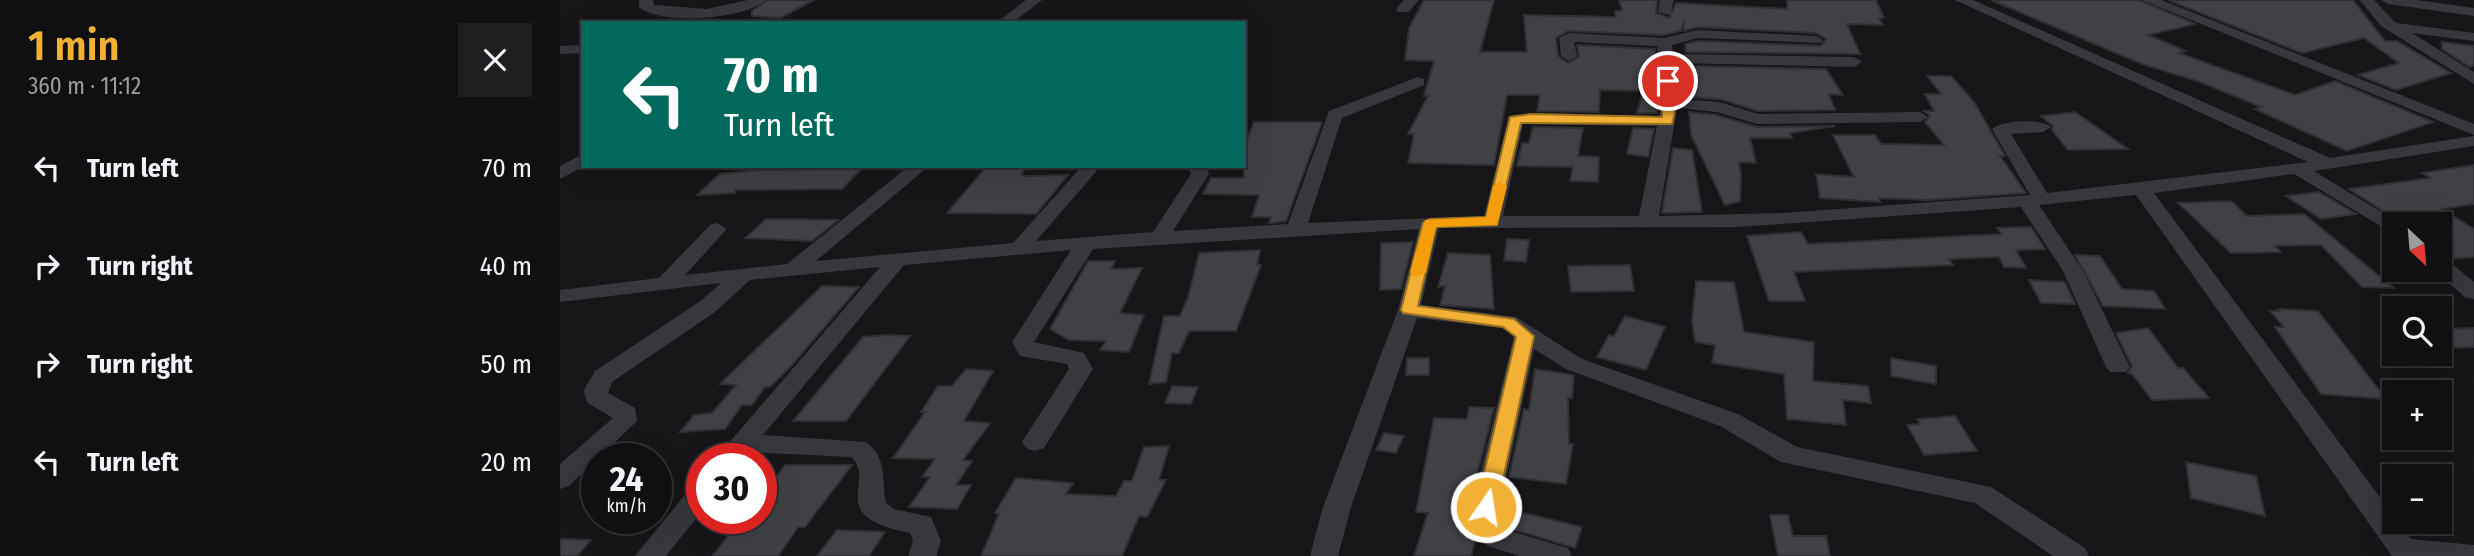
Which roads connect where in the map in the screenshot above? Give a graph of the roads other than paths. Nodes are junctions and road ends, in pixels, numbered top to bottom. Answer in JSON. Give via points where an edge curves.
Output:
{"nodes":[{"id":1,"x":646,"y":0,"type":"edge"},
{"id":2,"x":759,"y":0,"type":"edge"},
{"id":3,"x":1035,"y":0,"type":"edge"},
{"id":4,"x":1962,"y":0,"type":"edge"},
{"id":5,"x":2149,"y":0,"type":"edge"},
{"id":6,"x":2367,"y":0,"type":"edge"},
{"id":7,"x":2388,"y":0,"type":"edge"},
{"id":8,"x":661,"y":11,"type":"junction"},
{"id":9,"x":2474,"y":12,"type":"edge"},
{"id":10,"x":644,"y":21,"type":"edge"},
{"id":11,"x":1006,"y":21,"type":"edge"},
{"id":12,"x":2391,"y":27,"type":"junction"},
{"id":13,"x":2474,"y":37,"type":"edge"},
{"id":14,"x":1816,"y":40,"type":"dead end"},
{"id":15,"x":560,"y":50,"type":"edge"},
{"id":16,"x":581,"y":50,"type":"edge"},
{"id":17,"x":1665,"y":50,"type":"junction"},
{"id":18,"x":1569,"y":56,"type":"dead end"},
{"id":19,"x":1854,"y":62,"type":"dead end"},
{"id":20,"x":2474,"y":79,"type":"edge"},
{"id":21,"x":1418,"y":82,"type":"dead end"},
{"id":22,"x":1669,"y":112,"type":"junction"},
{"id":23,"x":1920,"y":117,"type":"dead end"},
{"id":24,"x":2043,"y":127,"type":"dead end"},
{"id":25,"x":2474,"y":130,"type":"edge"},
{"id":26,"x":2474,"y":141,"type":"edge"},
{"id":27,"x":581,"y":160,"type":"edge"},
{"id":28,"x":2326,"y":163,"type":"junction"},
{"id":29,"x":918,"y":168,"type":"edge"},
{"id":30,"x":1090,"y":168,"type":"edge"},
{"id":31,"x":1198,"y":168,"type":"edge"},
{"id":32,"x":2297,"y":168,"type":"junction"},
{"id":33,"x":560,"y":174,"type":"edge"},
{"id":34,"x":2142,"y":190,"type":"junction"},
{"id":35,"x":2035,"y":201,"type":"junction"},
{"id":36,"x":2382,"y":221,"type":"edge"},
{"id":37,"x":1492,"y":222,"type":"junction"},
{"id":38,"x":1648,"y":222,"type":"junction"},
{"id":39,"x":1430,"y":223,"type":"junction"},
{"id":40,"x":717,"y":229,"type":"dead end"},
{"id":41,"x":1296,"y":230,"type":"junction"},
{"id":42,"x":1159,"y":238,"type":"junction"},
{"id":43,"x":1086,"y":243,"type":"junction"},
{"id":44,"x":1019,"y":248,"type":"junction"},
{"id":45,"x":898,"y":259,"type":"junction"},
{"id":46,"x":791,"y":271,"type":"junction"},
{"id":47,"x":2452,"y":274,"type":"edge"},
{"id":48,"x":742,"y":276,"type":"junction"},
{"id":49,"x":664,"y":284,"type":"junction"},
{"id":50,"x":2474,"y":293,"type":"edge"},
{"id":51,"x":560,"y":296,"type":"edge"},
{"id":52,"x":1409,"y":310,"type":"junction"},
{"id":53,"x":1525,"y":336,"type":"junction"},
{"id":54,"x":2118,"y":367,"type":"dead end"},
{"id":55,"x":1035,"y":442,"type":"dead end"},
{"id":56,"x":743,"y":443,"type":"edge"},
{"id":57,"x":777,"y":450,"type":"edge"},
{"id":58,"x":560,"y":479,"type":"edge"},
{"id":59,"x":686,"y":511,"type":"edge"},
{"id":60,"x":2406,"y":553,"type":"edge"},
{"id":61,"x":649,"y":556,"type":"edge"},
{"id":62,"x":922,"y":556,"type":"edge"},
{"id":63,"x":1324,"y":556,"type":"edge"},
{"id":64,"x":1558,"y":556,"type":"edge"},
{"id":65,"x":2075,"y":556,"type":"edge"},
{"id":66,"x":2474,"y":556,"type":"edge"}],
"edges":[{"from":1,"to":8,"type":"street","via":[[646,7]]},
{"from":2,"to":8,"type":"street","via":[[722,13]]},
{"from":3,"to":11,"type":"street"},
{"from":4,"to":28,"type":"street"},
{"from":5,"to":25,"type":"street"},
{"from":6,"to":12,"type":"street"},
{"from":7,"to":9,"type":"street"},
{"from":8,"to":10,"type":"street"},
{"from":12,"to":13,"type":"street"},
{"from":12,"to":20,"type":"street"},
{"from":14,"to":17,"type":"street","via":[[1698,34]]},
{"from":15,"to":16,"type":"street"},
{"from":17,"to":18,"type":"street","via":[[1569,37]]},
{"from":17,"to":19,"type":"street"},
{"from":17,"to":22,"type":"street"},
{"from":21,"to":41,"type":"street","via":[[1335,115]]},
{"from":22,"to":23,"type":"street","via":[[1716,106],[1757,119]]},
{"from":22,"to":37,"type":"street","via":[[1515,120]]},
{"from":22,"to":38,"type":"street"},
{"from":24,"to":35,"type":"street","via":[[2000,129]]},
{"from":26,"to":28,"type":"street"},
{"from":27,"to":33,"type":"street"},
{"from":28,"to":32,"type":"street"},
{"from":29,"to":46,"type":"street"},
{"from":30,"to":44,"type":"street"},
{"from":31,"to":42,"type":"street","via":[[1200,174]]},
{"from":32,"to":34,"type":"street"},
{"from":32,"to":36,"type":"street"},
{"from":34,"to":35,"type":"street"},
{"from":34,"to":60,"type":"street"},
{"from":35,"to":38,"type":"street","via":[[1780,220]]},
{"from":35,"to":54,"type":"street"},
{"from":37,"to":38,"type":"street"},
{"from":37,"to":39,"type":"street"},
{"from":39,"to":41,"type":"street"},
{"from":39,"to":52,"type":"street"},
{"from":40,"to":49,"type":"street"},
{"from":41,"to":42,"type":"street"},
{"from":42,"to":43,"type":"street"},
{"from":43,"to":44,"type":"street"},
{"from":43,"to":55,"type":"street","via":[[1023,342],[1028,351],[1076,358],[1081,369]]},
{"from":44,"to":45,"type":"street"},
{"from":45,"to":46,"type":"street"},
{"from":45,"to":56,"type":"street"},
{"from":46,"to":48,"type":"street"},
{"from":47,"to":50,"type":"street"},
{"from":48,"to":49,"type":"street"},
{"from":48,"to":58,"type":"street","via":[[707,307],[603,377],[597,397],[625,414],[625,421]]},
{"from":49,"to":51,"type":"street"},
{"from":52,"to":53,"type":"street","via":[[1508,323]]},
{"from":52,"to":63,"type":"street","via":[[1337,506]]},
{"from":53,"to":64,"type":"street","via":[[1486,507],[1497,538]]},
{"from":53,"to":65,"type":"street","via":[[1585,369],[1729,420],[1790,455],[1982,494]]},
{"from":57,"to":62,"type":"street","via":[[857,448],[864,452],[869,460],[873,507],[878,514],[921,525],[927,541]]},
{"from":59,"to":61,"type":"street"},
{"from":60,"to":66,"type":"street"}]}
